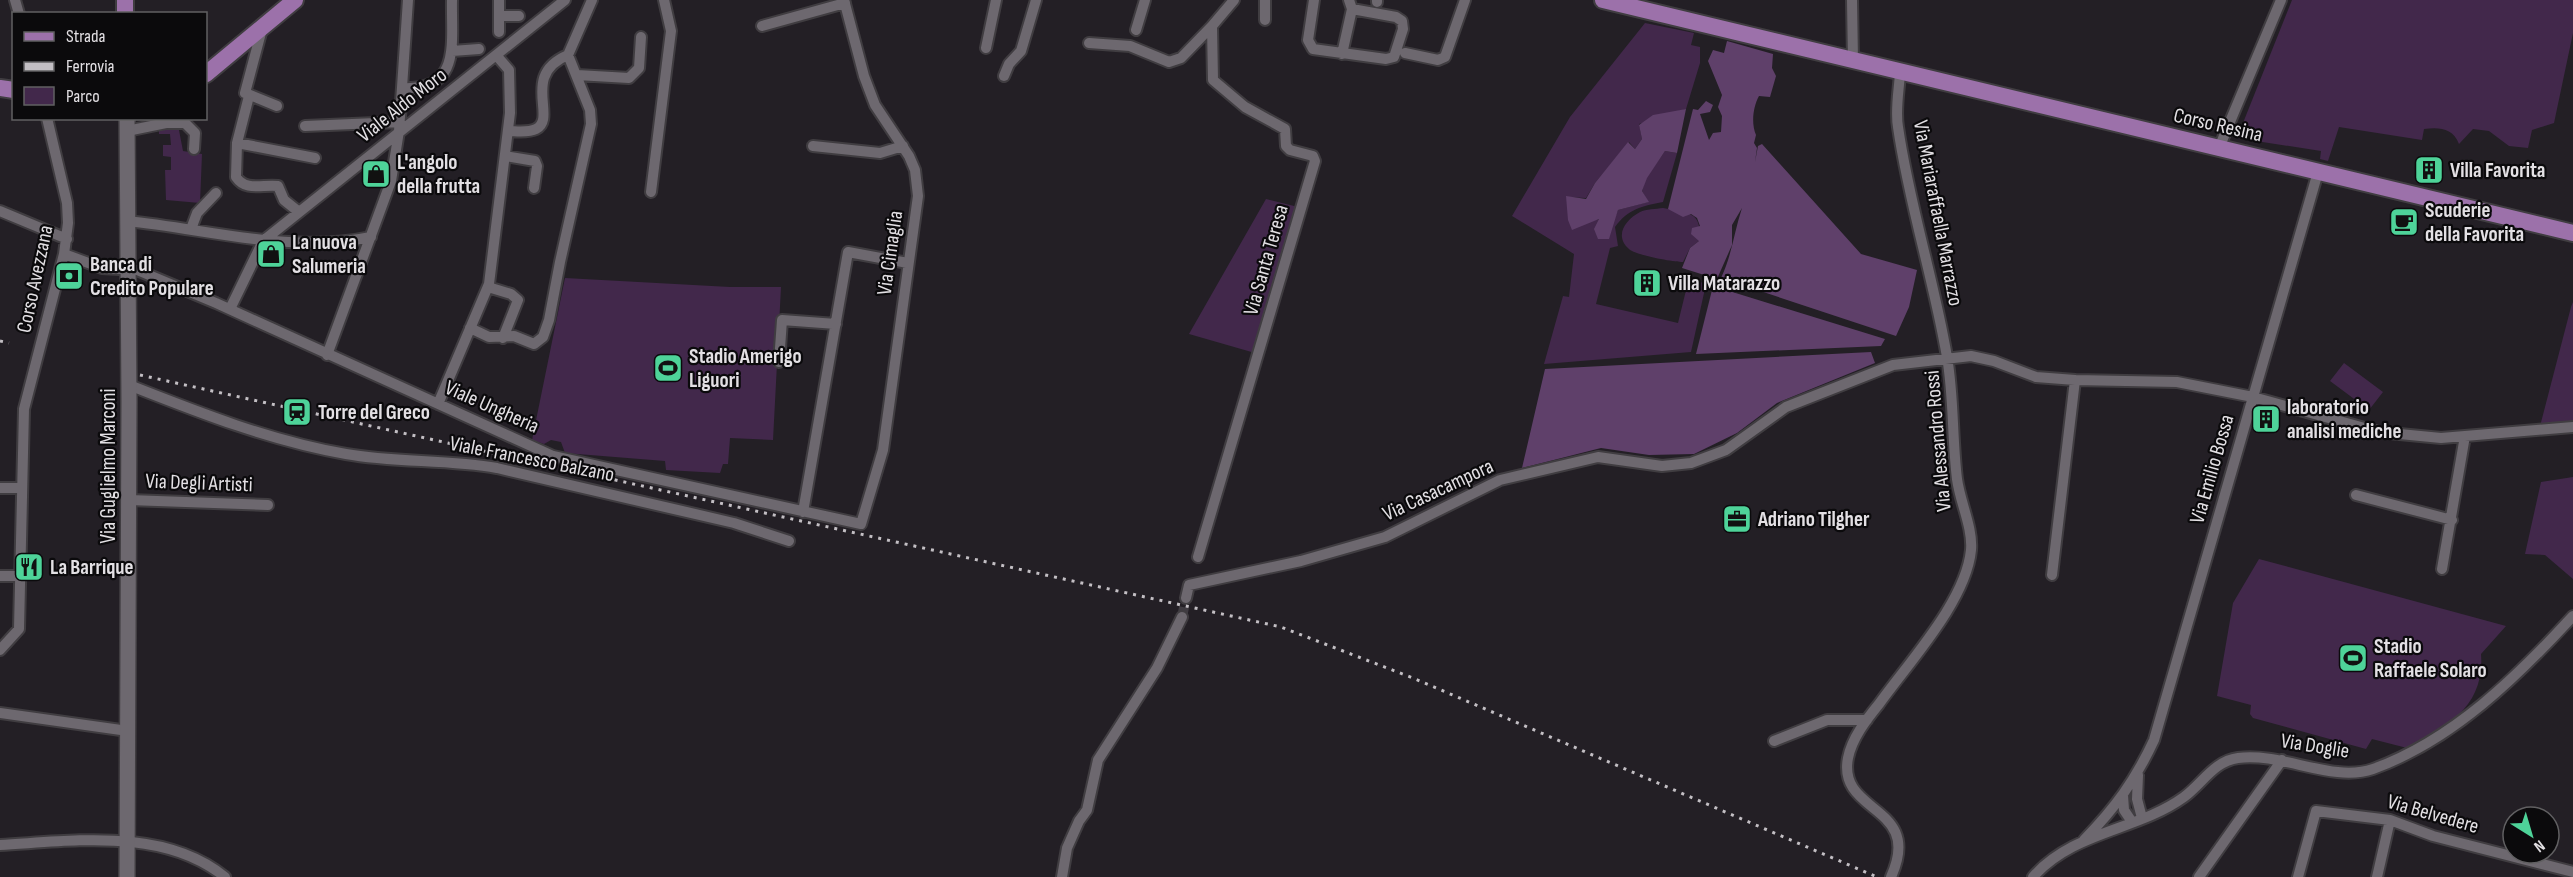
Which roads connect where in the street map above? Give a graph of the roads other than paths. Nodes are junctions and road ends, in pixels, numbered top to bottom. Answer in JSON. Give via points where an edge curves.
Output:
{"nodes":[{"id":1,"x":295,"y":0,"type":"edge"},
{"id":2,"x":408,"y":0,"type":"edge"},
{"id":3,"x":452,"y":0,"type":"edge"},
{"id":4,"x":499,"y":0,"type":"edge"},
{"id":5,"x":565,"y":0,"type":"edge"},
{"id":6,"x":592,"y":0,"type":"edge"},
{"id":7,"x":664,"y":0,"type":"edge"},
{"id":8,"x":996,"y":0,"type":"edge"},
{"id":9,"x":1036,"y":0,"type":"edge"},
{"id":10,"x":1145,"y":0,"type":"edge"},
{"id":11,"x":1234,"y":0,"type":"edge"},
{"id":12,"x":1265,"y":0,"type":"edge"},
{"id":13,"x":1314,"y":0,"type":"edge"},
{"id":14,"x":1465,"y":0,"type":"edge"},
{"id":15,"x":1603,"y":0,"type":"edge"},
{"id":16,"x":1852,"y":0,"type":"edge"},
{"id":17,"x":2281,"y":0,"type":"edge"},
{"id":18,"x":845,"y":2,"type":"edge"},
{"id":19,"x":1351,"y":4,"type":"edge"},
{"id":20,"x":499,"y":16,"type":"junction"},
{"id":21,"x":519,"y":16,"type":"dead end"},
{"id":22,"x":1265,"y":20,"type":"dead end"},
{"id":23,"x":762,"y":26,"type":"dead end"},
{"id":24,"x":1212,"y":26,"type":"junction"},
{"id":25,"x":262,"y":27,"type":"junction"},
{"id":26,"x":1136,"y":30,"type":"dead end"},
{"id":27,"x":499,"y":33,"type":"dead end"},
{"id":28,"x":641,"y":37,"type":"dead end"},
{"id":29,"x":1089,"y":43,"type":"dead end"},
{"id":30,"x":986,"y":48,"type":"dead end"},
{"id":31,"x":479,"y":49,"type":"dead end"},
{"id":32,"x":452,"y":51,"type":"junction"},
{"id":33,"x":1405,"y":53,"type":"dead end"},
{"id":34,"x":1342,"y":54,"type":"junction"},
{"id":35,"x":496,"y":55,"type":"junction"},
{"id":36,"x":568,"y":55,"type":"junction"},
{"id":37,"x":1853,"y":61,"type":"junction"},
{"id":38,"x":207,"y":73,"type":"edge"},
{"id":39,"x":1900,"y":73,"type":"junction"},
{"id":40,"x":577,"y":75,"type":"junction"},
{"id":41,"x":1004,"y":76,"type":"dead end"},
{"id":42,"x":402,"y":88,"type":"junction"},
{"id":43,"x":249,"y":96,"type":"junction"},
{"id":44,"x":277,"y":106,"type":"dead end"},
{"id":45,"x":47,"y":120,"type":"edge"},
{"id":46,"x":127,"y":125,"type":"edge"},
{"id":47,"x":305,"y":126,"type":"dead end"},
{"id":48,"x":400,"y":126,"type":"junction"},
{"id":49,"x":508,"y":131,"type":"junction"},
{"id":50,"x":237,"y":143,"type":"junction"},
{"id":51,"x":813,"y":146,"type":"dead end"},
{"id":52,"x":903,"y":146,"type":"junction"},
{"id":53,"x":2219,"y":148,"type":"junction"},
{"id":54,"x":194,"y":149,"type":"dead end"},
{"id":55,"x":505,"y":156,"type":"junction"},
{"id":56,"x":315,"y":158,"type":"dead end"},
{"id":57,"x":2318,"y":172,"type":"junction"},
{"id":58,"x":534,"y":188,"type":"dead end"},
{"id":59,"x":651,"y":192,"type":"dead end"},
{"id":60,"x":216,"y":193,"type":"dead end"},
{"id":61,"x":0,"y":211,"type":"edge"},
{"id":62,"x":299,"y":212,"type":"junction"},
{"id":63,"x":127,"y":221,"type":"junction"},
{"id":64,"x":191,"y":229,"type":"junction"},
{"id":65,"x":2573,"y":233,"type":"edge"},
{"id":66,"x":371,"y":237,"type":"junction"},
{"id":67,"x":67,"y":239,"type":"junction"},
{"id":68,"x":263,"y":241,"type":"junction"},
{"id":69,"x":64,"y":254,"type":"junction"},
{"id":70,"x":908,"y":263,"type":"junction"},
{"id":71,"x":126,"y":270,"type":"junction"},
{"id":72,"x":488,"y":287,"type":"junction"},
{"id":73,"x":230,"y":309,"type":"junction"},
{"id":74,"x":836,"y":324,"type":"junction"},
{"id":75,"x":470,"y":328,"type":"junction"},
{"id":76,"x":503,"y":338,"type":"junction"},
{"id":77,"x":327,"y":355,"type":"junction"},
{"id":78,"x":1947,"y":359,"type":"junction"},
{"id":79,"x":779,"y":362,"type":"dead end"},
{"id":80,"x":2074,"y":380,"type":"junction"},
{"id":81,"x":129,"y":385,"type":"junction"},
{"id":82,"x":2253,"y":397,"type":"junction"},
{"id":83,"x":438,"y":404,"type":"junction"},
{"id":84,"x":2573,"y":427,"type":"edge"},
{"id":85,"x":2465,"y":436,"type":"junction"},
{"id":86,"x":0,"y":488,"type":"edge"},
{"id":87,"x":21,"y":488,"type":"junction"},
{"id":88,"x":2356,"y":495,"type":"dead end"},
{"id":89,"x":129,"y":500,"type":"junction"},
{"id":90,"x":268,"y":506,"type":"dead end"},
{"id":91,"x":803,"y":512,"type":"junction"},
{"id":92,"x":2452,"y":520,"type":"junction"},
{"id":93,"x":861,"y":524,"type":"joint"},
{"id":94,"x":789,"y":541,"type":"dead end"},
{"id":95,"x":1198,"y":557,"type":"dead end"},
{"id":96,"x":2442,"y":569,"type":"dead end"},
{"id":97,"x":2052,"y":575,"type":"dead end"},
{"id":98,"x":0,"y":576,"type":"edge"},
{"id":99,"x":20,"y":576,"type":"junction"},
{"id":100,"x":1186,"y":598,"type":"tunnel mouth"},
{"id":101,"x":2573,"y":616,"type":"edge"},
{"id":102,"x":1182,"y":617,"type":"tunnel mouth"},
{"id":103,"x":0,"y":650,"type":"edge"},
{"id":104,"x":0,"y":713,"type":"edge"},
{"id":105,"x":1867,"y":720,"type":"junction"},
{"id":106,"x":129,"y":731,"type":"junction"},
{"id":107,"x":1773,"y":741,"type":"dead end"},
{"id":108,"x":2282,"y":760,"type":"junction"},
{"id":109,"x":2138,"y":774,"type":"junction"},
{"id":110,"x":2123,"y":795,"type":"junction"},
{"id":111,"x":2137,"y":820,"type":"junction"},
{"id":112,"x":2390,"y":820,"type":"junction"},
{"id":113,"x":2084,"y":840,"type":"junction"},
{"id":114,"x":129,"y":843,"type":"junction"},
{"id":115,"x":0,"y":845,"type":"edge"},
{"id":116,"x":2573,"y":872,"type":"edge"},
{"id":117,"x":128,"y":877,"type":"edge"},
{"id":118,"x":225,"y":877,"type":"edge"},
{"id":119,"x":1062,"y":877,"type":"edge"},
{"id":120,"x":1891,"y":877,"type":"edge"},
{"id":121,"x":2033,"y":877,"type":"edge"},
{"id":122,"x":2199,"y":877,"type":"edge"},
{"id":123,"x":2298,"y":877,"type":"edge"},
{"id":124,"x":2378,"y":877,"type":"edge"}],
"edges":[{"from":1,"to":25,"type":"main road"},
{"from":2,"to":42,"type":"street"},
{"from":3,"to":32,"type":"street"},
{"from":4,"to":20,"type":"street"},
{"from":5,"to":35,"type":"street","name":"Viale Aldo Moro"},
{"from":6,"to":36,"type":"street"},
{"from":7,"to":59,"type":"street","via":[[671,31]]},
{"from":8,"to":30,"type":"street"},
{"from":9,"to":41,"type":"street","via":[[1021,51]]},
{"from":10,"to":26,"type":"street"},
{"from":11,"to":24,"type":"street"},
{"from":12,"to":22,"type":"street"},
{"from":13,"to":34,"type":"street","via":[[1309,45],[1315,50]]},
{"from":14,"to":33,"type":"street","via":[[1446,57],[1438,60]]},
{"from":15,"to":37,"type":"main road","name":"Corso Resina"},
{"from":16,"to":37,"type":"street"},
{"from":17,"to":53,"type":"street"},
{"from":18,"to":23,"type":"street"},
{"from":18,"to":52,"type":"street","name":"Via Cimaglia","via":[[875,105]]},
{"from":19,"to":34,"type":"street"},
{"from":19,"to":34,"type":"street","via":[[1399,18],[1403,29],[1390,59]]},
{"from":20,"to":21,"type":"street"},
{"from":20,"to":27,"type":"street"},
{"from":24,"to":29,"type":"street","via":[[1180,58],[1169,62],[1130,46]]},
{"from":24,"to":95,"type":"street","name":"Via Santa Teresa","via":[[1213,80],[1245,107],[1285,129],[1290,150],[1313,156],[1316,161]]},
{"from":25,"to":38,"type":"main road"},
{"from":25,"to":43,"type":"street","via":[[245,93]]},
{"from":28,"to":40,"type":"street","via":[[639,68],[629,78]]},
{"from":31,"to":32,"type":"street"},
{"from":32,"to":42,"type":"street","via":[[451,62],[441,78],[417,89]]},
{"from":35,"to":48,"type":"street","name":"Viale Aldo Moro"},
{"from":35,"to":49,"type":"street","via":[[509,70]]},
{"from":36,"to":40,"type":"street"},
{"from":36,"to":49,"type":"street","via":[[554,63],[544,76],[541,124],[529,131]]},
{"from":37,"to":39,"type":"main road","name":"Corso Resina"},
{"from":39,"to":53,"type":"main road","name":"Corso Resina"},
{"from":39,"to":78,"type":"street","name":"Via Mariaraffaella Marrazzo","via":[[1898,125]]},
{"from":40,"to":76,"type":"street","via":[[591,124],[549,320],[543,337],[534,345],[514,336]]},
{"from":42,"to":48,"type":"street"},
{"from":43,"to":44,"type":"street"},
{"from":43,"to":50,"type":"street"},
{"from":45,"to":67,"type":"street","name":"Corso Avezzana","via":[[67,203]]},
{"from":46,"to":54,"type":"street","via":[[185,123],[195,133]]},
{"from":46,"to":63,"type":"street","name":"Via Guglielmo Marconi"},
{"from":47,"to":48,"type":"street"},
{"from":48,"to":62,"type":"street","name":"Viale Aldo Moro"},
{"from":48,"to":66,"type":"street","via":[[391,181]]},
{"from":49,"to":55,"type":"street"},
{"from":50,"to":56,"type":"street"},
{"from":50,"to":62,"type":"street","via":[[235,166],[239,181],[253,187],[278,186],[284,200]]},
{"from":51,"to":52,"type":"street","via":[[880,153]]},
{"from":52,"to":70,"type":"street","name":"Via Cimaglia","via":[[915,170],[918,196]]},
{"from":53,"to":57,"type":"main road","name":"Corso Resina"},
{"from":55,"to":58,"type":"street","via":[[535,161]]},
{"from":55,"to":72,"type":"street"},
{"from":57,"to":65,"type":"main road","name":"Corso Resina"},
{"from":57,"to":82,"type":"street","name":"Via Emilio Bossa"},
{"from":60,"to":64,"type":"street","via":[[197,213]]},
{"from":61,"to":67,"type":"street"},
{"from":62,"to":68,"type":"street","name":"Viale Aldo Moro"},
{"from":63,"to":64,"type":"street"},
{"from":63,"to":71,"type":"street","name":"Via Guglielmo Marconi"},
{"from":64,"to":68,"type":"street"},
{"from":66,"to":68,"type":"street"},
{"from":66,"to":77,"type":"street"},
{"from":67,"to":69,"type":"street","name":"Corso Avezzana"},
{"from":68,"to":73,"type":"street"},
{"from":69,"to":71,"type":"street","name":"Viale Ungheria","via":[[102,268]]},
{"from":69,"to":87,"type":"street","name":"Corso Avezzana","via":[[24,409]]},
{"from":70,"to":74,"type":"street","via":[[848,252]]},
{"from":70,"to":93,"type":"street","name":"Via Cimaglia","via":[[883,450]]},
{"from":71,"to":73,"type":"street","name":"Viale Ungheria","via":[[137,270]]},
{"from":71,"to":81,"type":"street","name":"Via Guglielmo Marconi"},
{"from":72,"to":75,"type":"street"},
{"from":72,"to":76,"type":"street","via":[[518,300]]},
{"from":73,"to":77,"type":"street","name":"Viale Ungheria"},
{"from":74,"to":79,"type":"street","via":[[782,320]]},
{"from":74,"to":91,"type":"street"},
{"from":75,"to":76,"type":"street","via":[[489,337]]},
{"from":75,"to":83,"type":"street"},
{"from":77,"to":83,"type":"street","name":"Viale Ungheria"},
{"from":78,"to":80,"type":"street","name":"Via Alessandro Rossi","via":[[1971,356],[2036,377]]},
{"from":78,"to":100,"type":"street","name":"Via Casacampora","via":[[1893,365],[1786,407],[1726,450],[1691,463],[1662,466],[1598,456],[1500,480],[1385,537],[1301,561],[1189,585]]},
{"from":78,"to":105,"type":"street","name":"Via Alessandro Rossi","via":[[1958,480],[1971,548],[1966,579]]},
{"from":80,"to":82,"type":"street","name":"Via Alessandro Rossi","via":[[2177,382]]},
{"from":80,"to":97,"type":"street"},
{"from":81,"to":89,"type":"street","name":"Via Guglielmo Marconi"},
{"from":81,"to":94,"type":"street","name":"Viale Francesco Balzano","via":[[267,436],[348,455],[497,468],[734,523]]},
{"from":82,"to":85,"type":"street","name":"Via Alessandro Rossi","via":[[2379,432],[2441,438]]},
{"from":82,"to":109,"type":"street","name":"Via Emilio Bossa","via":[[2154,740]]},
{"from":83,"to":91,"type":"street","name":"Viale Ungheria","via":[[553,456]]},
{"from":84,"to":85,"type":"street","name":"Via Alessandro Rossi"},
{"from":85,"to":92,"type":"street"},
{"from":86,"to":87,"type":"street"},
{"from":87,"to":99,"type":"street","name":"Corso Avezzana"},
{"from":88,"to":92,"type":"street"},
{"from":89,"to":90,"type":"street","name":"Via Degli Artisti"},
{"from":89,"to":106,"type":"street","name":"Via Guglielmo Marconi"},
{"from":91,"to":93,"type":"street","name":"Viale Ungheria"},
{"from":92,"to":96,"type":"street"},
{"from":98,"to":99,"type":"street"},
{"from":99,"to":103,"type":"street","name":"Corso Avezzana","via":[[19,629]]},
{"from":101,"to":108,"type":"street","name":"Via Doglie","via":[[2470,719],[2425,744],[2359,772]]},
{"from":102,"to":119,"type":"street","via":[[1156,668],[1098,760],[1087,810],[1067,848]]},
{"from":104,"to":106,"type":"street"},
{"from":105,"to":107,"type":"street","via":[[1827,720]]},
{"from":105,"to":120,"type":"street","name":"Via Alessandro Rossi","via":[[1851,744],[1848,777],[1857,794],[1892,825],[1900,841],[1900,858]]},
{"from":106,"to":114,"type":"street","name":"Via Guglielmo Marconi"},
{"from":108,"to":111,"type":"street","name":"Via Doglie","via":[[2236,758],[2220,764],[2184,797]]},
{"from":108,"to":122,"type":"street"},
{"from":109,"to":110,"type":"street","name":"Via Emilio Bossa"},
{"from":109,"to":111,"type":"street","name":"Via Emilio Bossa"},
{"from":110,"to":111,"type":"street","via":[[2124,810]]},
{"from":110,"to":113,"type":"street","name":"Via Emilio Bossa"},
{"from":111,"to":113,"type":"street","name":"Via Doglie"},
{"from":112,"to":116,"type":"street","name":"Via Belvedere","via":[[2433,836]]},
{"from":112,"to":123,"type":"street","name":"Via Belvedere","via":[[2316,811]]},
{"from":112,"to":124,"type":"street"},
{"from":113,"to":121,"type":"street","name":"Via Doglie","via":[[2058,853]]},
{"from":114,"to":115,"type":"street","via":[[99,839]]},
{"from":114,"to":117,"type":"street","name":"Via Guglielmo Marconi"},
{"from":114,"to":118,"type":"street","via":[[172,850],[214,868]]}]}
